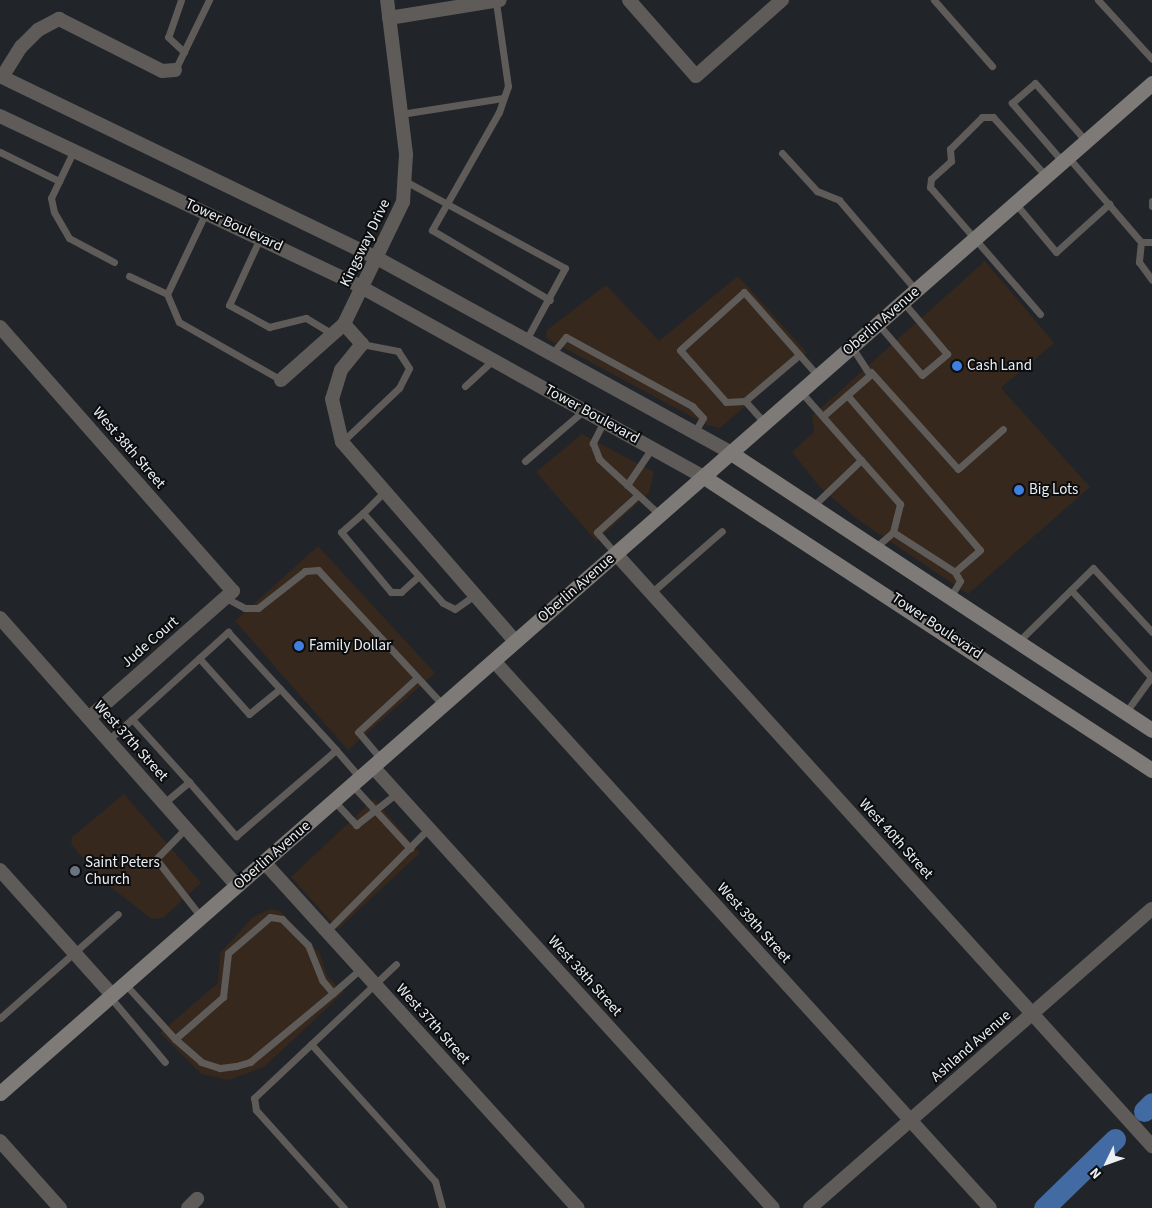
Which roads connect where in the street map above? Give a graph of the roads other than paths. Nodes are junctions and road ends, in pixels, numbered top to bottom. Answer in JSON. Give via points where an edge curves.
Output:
{"nodes":[{"id":1,"x":181,"y":0,"type":"edge"},
{"id":2,"x":209,"y":0,"type":"edge"},
{"id":3,"x":387,"y":0,"type":"edge"},
{"id":4,"x":629,"y":0,"type":"edge"},
{"id":5,"x":782,"y":0,"type":"edge"},
{"id":6,"x":934,"y":0,"type":"edge"},
{"id":7,"x":1098,"y":0,"type":"edge"},
{"id":8,"x":498,"y":1,"type":"edge"},
{"id":9,"x":389,"y":18,"type":"junction"},
{"id":10,"x":184,"y":52,"type":"junction"},
{"id":11,"x":1152,"y":59,"type":"edge"},
{"id":12,"x":992,"y":66,"type":"dead end"},
{"id":13,"x":175,"y":70,"type":"joint"},
{"id":14,"x":1,"y":77,"type":"edge"},
{"id":15,"x":1152,"y":83,"type":"edge"},
{"id":16,"x":503,"y":98,"type":"junction"},
{"id":17,"x":401,"y":114,"type":"junction"},
{"id":18,"x":0,"y":116,"type":"edge"},
{"id":19,"x":1086,"y":141,"type":"junction"},
{"id":20,"x":74,"y":150,"type":"junction"},
{"id":21,"x":0,"y":152,"type":"edge"},
{"id":22,"x":782,"y":153,"type":"dead end"},
{"id":23,"x":1065,"y":159,"type":"junction"},
{"id":24,"x":1046,"y":176,"type":"junction"},
{"id":25,"x":59,"y":181,"type":"junction"},
{"id":26,"x":407,"y":182,"type":"junction"},
{"id":27,"x":1152,"y":201,"type":"edge"},
{"id":28,"x":444,"y":202,"type":"junction"},
{"id":29,"x":1015,"y":203,"type":"junction"},
{"id":30,"x":1109,"y":204,"type":"junction"},
{"id":31,"x":1152,"y":206,"type":"edge"},
{"id":32,"x":206,"y":212,"type":"junction"},
{"id":33,"x":261,"y":238,"type":"junction"},
{"id":34,"x":974,"y":239,"type":"junction"},
{"id":35,"x":1141,"y":242,"type":"junction"},
{"id":36,"x":1152,"y":242,"type":"edge"},
{"id":37,"x":377,"y":258,"type":"junction"},
{"id":38,"x":114,"y":262,"type":"dead end"},
{"id":39,"x":129,"y":276,"type":"dead end"},
{"id":40,"x":1152,"y":280,"type":"edge"},
{"id":41,"x":361,"y":287,"type":"junction"},
{"id":42,"x":916,"y":290,"type":"junction"},
{"id":43,"x":167,"y":294,"type":"junction"},
{"id":44,"x":550,"y":300,"type":"junction"},
{"id":45,"x":903,"y":302,"type":"junction"},
{"id":46,"x":1040,"y":314,"type":"dead end"},
{"id":47,"x":344,"y":324,"type":"junction"},
{"id":48,"x":878,"y":324,"type":"junction"},
{"id":49,"x":0,"y":327,"type":"edge"},
{"id":50,"x":333,"y":334,"type":"junction"},
{"id":51,"x":526,"y":340,"type":"junction"},
{"id":52,"x":362,"y":344,"type":"junction"},
{"id":53,"x":852,"y":347,"type":"junction"},
{"id":54,"x":552,"y":354,"type":"junction"},
{"id":55,"x":799,"y":355,"type":"junction"},
{"id":56,"x":493,"y":360,"type":"junction"},
{"id":57,"x":872,"y":372,"type":"junction"},
{"id":58,"x":818,"y":376,"type":"junction"},
{"id":59,"x":281,"y":380,"type":"joint"},
{"id":60,"x":465,"y":386,"type":"dead end"},
{"id":61,"x":801,"y":392,"type":"junction"},
{"id":62,"x":847,"y":395,"type":"junction"},
{"id":63,"x":745,"y":401,"type":"junction"},
{"id":64,"x":584,"y":410,"type":"junction"},
{"id":65,"x":823,"y":416,"type":"junction"},
{"id":66,"x":604,"y":421,"type":"junction"},
{"id":67,"x":765,"y":423,"type":"junction"},
{"id":68,"x":1003,"y":429,"type":"dead end"},
{"id":69,"x":694,"y":433,"type":"junction"},
{"id":70,"x":342,"y":442,"type":"junction"},
{"id":71,"x":652,"y":447,"type":"junction"},
{"id":72,"x":731,"y":453,"type":"junction"},
{"id":73,"x":525,"y":460,"type":"dead end"},
{"id":74,"x":861,"y":460,"type":"junction"},
{"id":75,"x":704,"y":477,"type":"junction"},
{"id":76,"x":627,"y":485,"type":"junction"},
{"id":77,"x":384,"y":492,"type":"junction"},
{"id":78,"x":638,"y":495,"type":"junction"},
{"id":79,"x":813,"y":506,"type":"junction"},
{"id":80,"x":363,"y":513,"type":"junction"},
{"id":81,"x":660,"y":515,"type":"junction"},
{"id":82,"x":722,"y":531,"type":"dead end"},
{"id":83,"x":893,"y":532,"type":"junction"},
{"id":84,"x":876,"y":547,"type":"junction"},
{"id":85,"x":616,"y":554,"type":"junction"},
{"id":86,"x":955,"y":572,"type":"junction"},
{"id":87,"x":419,"y":576,"type":"junction"},
{"id":88,"x":1071,"y":590,"type":"junction"},
{"id":89,"x":651,"y":593,"type":"junction"},
{"id":90,"x":230,"y":595,"type":"junction"},
{"id":91,"x":475,"y":595,"type":"junction"},
{"id":92,"x":951,"y":596,"type":"junction"},
{"id":93,"x":0,"y":618,"type":"edge"},
{"id":94,"x":1152,"y":632,"type":"edge"},
{"id":95,"x":516,"y":642,"type":"junction"},
{"id":96,"x":1020,"y":642,"type":"junction"},
{"id":97,"x":199,"y":658,"type":"junction"},
{"id":98,"x":494,"y":661,"type":"junction"},
{"id":99,"x":1151,"y":677,"type":"edge"},
{"id":100,"x":418,"y":678,"type":"junction"},
{"id":101,"x":280,"y":689,"type":"junction"},
{"id":102,"x":443,"y":705,"type":"junction"},
{"id":103,"x":1126,"y":712,"type":"junction"},
{"id":104,"x":88,"y":718,"type":"junction"},
{"id":105,"x":132,"y":719,"type":"junction"},
{"id":106,"x":1152,"y":730,"type":"edge"},
{"id":107,"x":108,"y":740,"type":"junction"},
{"id":108,"x":336,"y":750,"type":"junction"},
{"id":109,"x":377,"y":763,"type":"junction"},
{"id":110,"x":1152,"y":770,"type":"edge"},
{"id":111,"x":356,"y":781,"type":"junction"},
{"id":112,"x":189,"y":782,"type":"junction"},
{"id":113,"x":397,"y":793,"type":"junction"},
{"id":114,"x":334,"y":801,"type":"junction"},
{"id":115,"x":164,"y":803,"type":"junction"},
{"id":116,"x":376,"y":810,"type":"junction"},
{"id":117,"x":186,"y":828,"type":"junction"},
{"id":118,"x":429,"y":828,"type":"junction"},
{"id":119,"x":410,"y":848,"type":"junction"},
{"id":120,"x":264,"y":862,"type":"junction"},
{"id":121,"x":0,"y":870,"type":"edge"},
{"id":122,"x":237,"y":886,"type":"junction"},
{"id":123,"x":1152,"y":909,"type":"edge"},
{"id":124,"x":118,"y":914,"type":"dead end"},
{"id":125,"x":201,"y":917,"type":"junction"},
{"id":126,"x":327,"y":931,"type":"junction"},
{"id":127,"x":74,"y":953,"type":"junction"},
{"id":128,"x":396,"y":964,"type":"dead end"},
{"id":129,"x":361,"y":969,"type":"junction"},
{"id":130,"x":125,"y":984,"type":"junction"},
{"id":131,"x":377,"y":986,"type":"junction"},
{"id":132,"x":333,"y":993,"type":"junction"},
{"id":133,"x":111,"y":996,"type":"junction"},
{"id":134,"x":1032,"y":1014,"type":"junction"},
{"id":135,"x":0,"y":1018,"type":"edge"},
{"id":136,"x":175,"y":1038,"type":"junction"},
{"id":137,"x":311,"y":1044,"type":"junction"},
{"id":138,"x":165,"y":1062,"type":"dead end"},
{"id":139,"x":0,"y":1094,"type":"edge"},
{"id":140,"x":910,"y":1120,"type":"junction"},
{"id":141,"x":0,"y":1141,"type":"edge"},
{"id":142,"x":1152,"y":1146,"type":"edge"},
{"id":143,"x":60,"y":1208,"type":"edge"},
{"id":144,"x":344,"y":1208,"type":"edge"},
{"id":145,"x":442,"y":1208,"type":"edge"},
{"id":146,"x":578,"y":1208,"type":"edge"},
{"id":147,"x":774,"y":1208,"type":"edge"},
{"id":148,"x":810,"y":1208,"type":"edge"},
{"id":149,"x":990,"y":1208,"type":"edge"}],
"edges":[{"from":1,"to":10,"type":"lane","via":[[168,37]]},
{"from":2,"to":10,"type":"lane"},
{"from":3,"to":9,"type":"street","name":"Kingsway Drive"},
{"from":4,"to":5,"type":"street","via":[[696,76]]},
{"from":6,"to":12,"type":"lane"},
{"from":7,"to":11,"type":"lane"},
{"from":8,"to":9,"type":"street"},
{"from":8,"to":16,"type":"lane","via":[[508,86]]},
{"from":9,"to":17,"type":"street","name":"Kingsway Drive"},
{"from":10,"to":13,"type":"lane"},
{"from":13,"to":14,"type":"street","via":[[162,71],[59,19],[38,30],[21,47]]},
{"from":14,"to":37,"type":"street"},
{"from":15,"to":19,"type":"street","name":"Oberlin Avenue"},
{"from":16,"to":17,"type":"lane"},
{"from":16,"to":28,"type":"lane"},
{"from":17,"to":26,"type":"street","name":"Kingsway Drive"},
{"from":18,"to":20,"type":"street","name":"Tower Boulevard"},
{"from":19,"to":23,"type":"street","name":"Oberlin Avenue"},
{"from":19,"to":23,"type":"lane","via":[[1035,83],[1012,103]]},
{"from":20,"to":25,"type":"lane"},
{"from":20,"to":32,"type":"street","name":"Tower Boulevard"},
{"from":21,"to":25,"type":"lane"},
{"from":22,"to":42,"type":"lane","via":[[817,191],[840,200]]},
{"from":23,"to":24,"type":"street","name":"Oberlin Avenue"},
{"from":23,"to":30,"type":"lane"},
{"from":24,"to":29,"type":"street","name":"Oberlin Avenue"},
{"from":24,"to":34,"type":"lane","via":[[993,117],[982,117],[950,149],[951,161],[931,178],[930,187]]},
{"from":25,"to":38,"type":"lane","via":[[51,198],[62,231]]},
{"from":26,"to":28,"type":"lane"},
{"from":26,"to":37,"type":"street","name":"Kingsway Drive","via":[[400,213]]},
{"from":27,"to":31,"type":"lane"},
{"from":28,"to":44,"type":"lane","via":[[432,230],[436,235]]},
{"from":28,"to":44,"type":"lane","via":[[565,268]]},
{"from":29,"to":30,"type":"lane","via":[[1056,252]]},
{"from":29,"to":34,"type":"street","name":"Oberlin Avenue"},
{"from":30,"to":35,"type":"lane"},
{"from":32,"to":33,"type":"street","name":"Tower Boulevard"},
{"from":32,"to":43,"type":"lane"},
{"from":33,"to":41,"type":"street","name":"Tower Boulevard"},
{"from":33,"to":50,"type":"lane","via":[[229,305],[269,327],[306,318]]},
{"from":34,"to":42,"type":"street","name":"Oberlin Avenue"},
{"from":34,"to":46,"type":"lane"},
{"from":35,"to":36,"type":"lane"},
{"from":35,"to":40,"type":"lane","via":[[1139,262]]},
{"from":37,"to":41,"type":"street","name":"Kingsway Drive"},
{"from":37,"to":51,"type":"street"},
{"from":39,"to":43,"type":"lane"},
{"from":41,"to":47,"type":"street","name":"Kingsway Drive"},
{"from":41,"to":56,"type":"street","name":"Tower Boulevard"},
{"from":42,"to":45,"type":"street","name":"Oberlin Avenue"},
{"from":43,"to":59,"type":"lane","via":[[183,326],[238,352]]},
{"from":44,"to":51,"type":"lane"},
{"from":45,"to":48,"type":"street","name":"Oberlin Avenue"},
{"from":45,"to":48,"type":"lane","via":[[947,354],[922,375]]},
{"from":47,"to":50,"type":"street","name":"Kingsway Drive"},
{"from":47,"to":52,"type":"street"},
{"from":48,"to":53,"type":"street","name":"Oberlin Avenue"},
{"from":49,"to":90,"type":"street","name":"West 38th Street"},
{"from":50,"to":59,"type":"street","name":"Kingsway Drive"},
{"from":51,"to":54,"type":"street"},
{"from":52,"to":70,"type":"street","via":[[341,370],[332,399]]},
{"from":52,"to":70,"type":"lane","via":[[398,352],[408,373],[399,388]]},
{"from":53,"to":57,"type":"lane"},
{"from":53,"to":58,"type":"street","name":"Oberlin Avenue"},
{"from":54,"to":69,"type":"street"},
{"from":54,"to":69,"type":"lane","via":[[566,337],[692,406],[702,418]]},
{"from":55,"to":58,"type":"lane"},
{"from":55,"to":63,"type":"lane"},
{"from":55,"to":63,"type":"lane","via":[[744,292],[680,350],[726,402]]},
{"from":56,"to":60,"type":"lane"},
{"from":56,"to":64,"type":"street","name":"Tower Boulevard"},
{"from":57,"to":62,"type":"lane"},
{"from":57,"to":68,"type":"lane","via":[[958,469]]},
{"from":58,"to":61,"type":"street","name":"Oberlin Avenue"},
{"from":61,"to":65,"type":"lane"},
{"from":61,"to":67,"type":"street","name":"Oberlin Avenue"},
{"from":62,"to":65,"type":"lane"},
{"from":62,"to":86,"type":"lane","via":[[980,550]]},
{"from":63,"to":67,"type":"lane"},
{"from":64,"to":66,"type":"street","name":"Tower Boulevard"},
{"from":64,"to":73,"type":"lane"},
{"from":65,"to":74,"type":"lane"},
{"from":66,"to":71,"type":"street","name":"Tower Boulevard"},
{"from":66,"to":76,"type":"lane","via":[[593,443],[599,459]]},
{"from":67,"to":72,"type":"street","name":"Oberlin Avenue"},
{"from":69,"to":72,"type":"street"},
{"from":70,"to":77,"type":"street"},
{"from":71,"to":75,"type":"street","name":"Tower Boulevard"},
{"from":71,"to":76,"type":"lane"},
{"from":72,"to":75,"type":"street","name":"Oberlin Avenue"},
{"from":72,"to":79,"type":"street"},
{"from":74,"to":79,"type":"lane"},
{"from":74,"to":83,"type":"lane","via":[[900,504]]},
{"from":75,"to":81,"type":"street","name":"Oberlin Avenue"},
{"from":75,"to":110,"type":"street","name":"Tower Boulevard"},
{"from":76,"to":78,"type":"lane"},
{"from":77,"to":80,"type":"lane"},
{"from":77,"to":91,"type":"street"},
{"from":78,"to":81,"type":"lane"},
{"from":78,"to":85,"type":"lane","via":[[597,532]]},
{"from":79,"to":84,"type":"street"},
{"from":80,"to":87,"type":"lane"},
{"from":80,"to":87,"type":"lane","via":[[341,532],[391,592],[401,592]]},
{"from":81,"to":85,"type":"street","name":"Oberlin Avenue"},
{"from":82,"to":89,"type":"lane"},
{"from":83,"to":84,"type":"lane"},
{"from":83,"to":86,"type":"lane"},
{"from":84,"to":92,"type":"street"},
{"from":85,"to":89,"type":"street","name":"West 40th Street"},
{"from":85,"to":95,"type":"street","name":"Oberlin Avenue"},
{"from":86,"to":92,"type":"lane","via":[[960,581]]},
{"from":87,"to":91,"type":"lane","via":[[450,608],[460,607]]},
{"from":88,"to":94,"type":"lane","via":[[1093,568]]},
{"from":88,"to":96,"type":"lane"},
{"from":88,"to":99,"type":"lane"},
{"from":89,"to":134,"type":"street","name":"West 40th Street"},
{"from":90,"to":100,"type":"lane","via":[[245,608],[258,608],[305,571],[318,570]]},
{"from":90,"to":104,"type":"street","name":"Jude Court"},
{"from":91,"to":95,"type":"street"},
{"from":92,"to":96,"type":"street"},
{"from":93,"to":104,"type":"street","name":"West 37th Street"},
{"from":95,"to":98,"type":"street","name":"Oberlin Avenue"},
{"from":96,"to":103,"type":"street"},
{"from":97,"to":101,"type":"lane","via":[[249,714]]},
{"from":97,"to":101,"type":"lane","via":[[228,632]]},
{"from":97,"to":105,"type":"lane"},
{"from":98,"to":102,"type":"street","name":"Oberlin Avenue"},
{"from":98,"to":140,"type":"street","name":"West 39th Street"},
{"from":99,"to":103,"type":"lane"},
{"from":100,"to":102,"type":"lane"},
{"from":100,"to":109,"type":"lane","via":[[358,732]]},
{"from":101,"to":108,"type":"lane"},
{"from":102,"to":109,"type":"street","name":"Oberlin Avenue"},
{"from":103,"to":106,"type":"street"},
{"from":104,"to":107,"type":"street","name":"West 37th Street"},
{"from":105,"to":107,"type":"lane"},
{"from":105,"to":112,"type":"lane"},
{"from":107,"to":115,"type":"street","name":"West 37th Street"},
{"from":108,"to":111,"type":"lane"},
{"from":108,"to":112,"type":"lane","via":[[236,836]]},
{"from":109,"to":111,"type":"street","name":"Oberlin Avenue"},
{"from":109,"to":113,"type":"street","name":"West 38th Street"},
{"from":111,"to":114,"type":"street","name":"Oberlin Avenue"},
{"from":111,"to":116,"type":"lane"},
{"from":112,"to":115,"type":"lane"},
{"from":113,"to":116,"type":"lane"},
{"from":113,"to":118,"type":"street","name":"West 38th Street"},
{"from":114,"to":116,"type":"lane","via":[[356,825]]},
{"from":114,"to":120,"type":"street","name":"Oberlin Avenue"},
{"from":115,"to":117,"type":"street","name":"West 37th Street"},
{"from":116,"to":119,"type":"lane"},
{"from":117,"to":122,"type":"street","name":"West 37th Street"},
{"from":117,"to":125,"type":"lane","via":[[156,860]]},
{"from":118,"to":119,"type":"lane"},
{"from":118,"to":147,"type":"street","name":"West 38th Street"},
{"from":119,"to":126,"type":"lane"},
{"from":120,"to":122,"type":"street","name":"Oberlin Avenue"},
{"from":120,"to":126,"type":"street","name":"West 37th Street"},
{"from":121,"to":127,"type":"street"},
{"from":122,"to":125,"type":"street","name":"Oberlin Avenue"},
{"from":123,"to":134,"type":"street","name":"Ashland Avenue"},
{"from":124,"to":127,"type":"lane"},
{"from":125,"to":130,"type":"street","name":"Oberlin Avenue"},
{"from":126,"to":129,"type":"street","name":"West 37th Street"},
{"from":127,"to":133,"type":"street"},
{"from":127,"to":135,"type":"lane"},
{"from":128,"to":131,"type":"lane"},
{"from":129,"to":131,"type":"street","name":"West 37th Street"},
{"from":129,"to":132,"type":"lane"},
{"from":130,"to":133,"type":"street","name":"Oberlin Avenue"},
{"from":130,"to":136,"type":"lane"},
{"from":131,"to":137,"type":"lane"},
{"from":131,"to":146,"type":"street","name":"West 37th Street"},
{"from":132,"to":136,"type":"lane","via":[[250,1062],[220,1068],[201,1062]]},
{"from":132,"to":136,"type":"lane","via":[[322,980],[308,945],[282,919],[270,917],[228,953],[223,997]]},
{"from":133,"to":138,"type":"lane"},
{"from":133,"to":139,"type":"street","name":"Oberlin Avenue"},
{"from":134,"to":140,"type":"street","name":"Ashland Avenue"},
{"from":134,"to":142,"type":"street","name":"West 40th Street"},
{"from":137,"to":144,"type":"lane","via":[[257,1092],[254,1105]]},
{"from":137,"to":145,"type":"lane","via":[[435,1181]]},
{"from":140,"to":148,"type":"street","name":"Ashland Avenue"},
{"from":140,"to":149,"type":"street","name":"West 39th Street"},
{"from":141,"to":143,"type":"street"}]}
